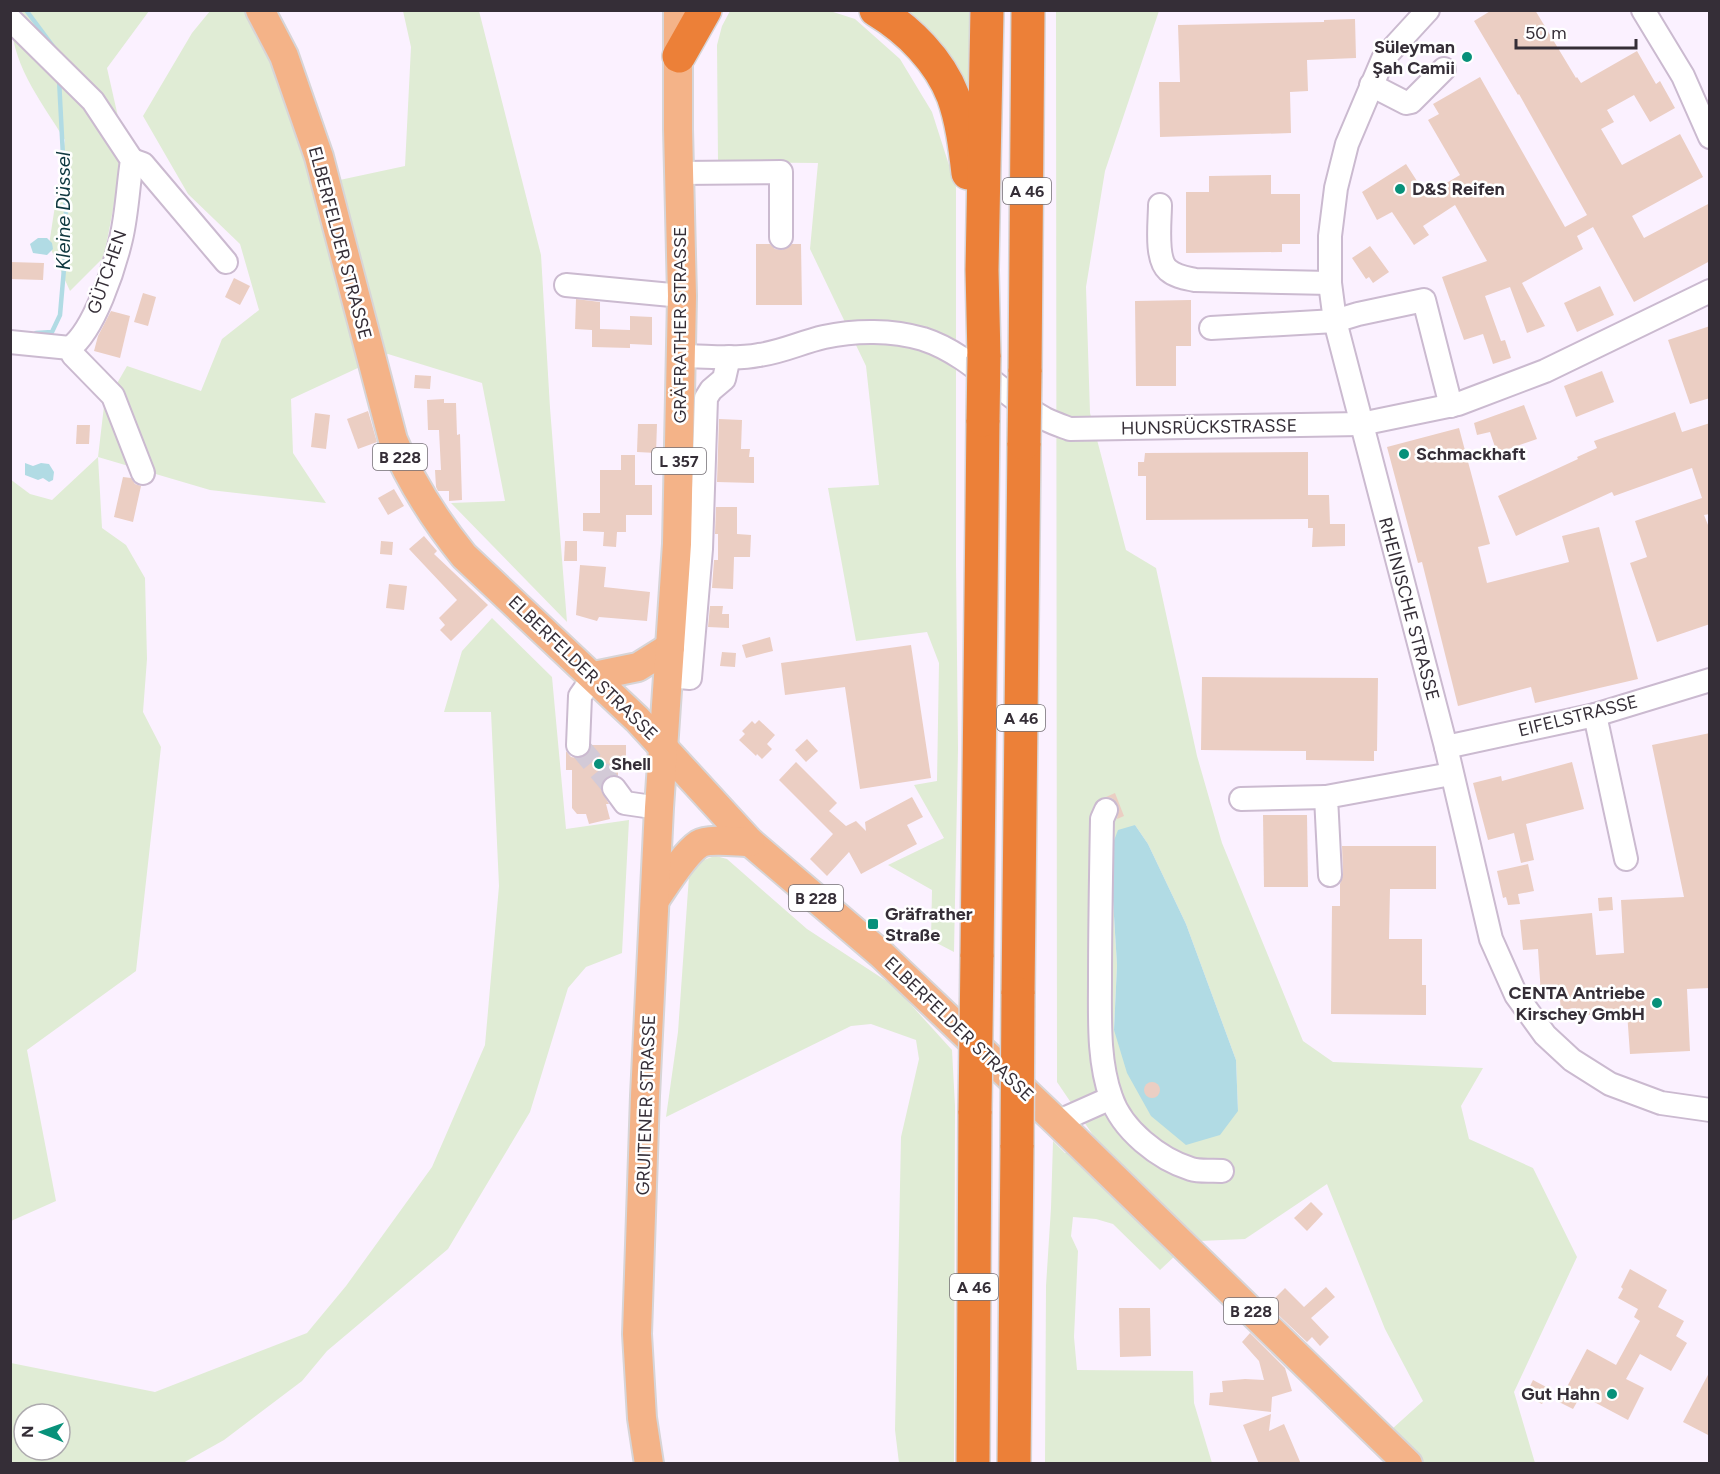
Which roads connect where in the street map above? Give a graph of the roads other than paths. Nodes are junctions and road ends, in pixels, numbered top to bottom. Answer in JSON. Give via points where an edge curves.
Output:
{"nodes":[{"id":1,"x":260,"y":10,"type":"edge"},
{"id":2,"x":678,"y":10,"type":"edge"},
{"id":3,"x":705,"y":10,"type":"edge"},
{"id":4,"x":876,"y":10,"type":"edge"},
{"id":5,"x":987,"y":10,"type":"edge"},
{"id":6,"x":1028,"y":10,"type":"edge"},
{"id":7,"x":1428,"y":10,"type":"edge"},
{"id":8,"x":1643,"y":10,"type":"edge"},
{"id":9,"x":10,"y":19,"type":"edge"},
{"id":10,"x":678,"y":56,"type":"junction"},
{"id":11,"x":1444,"y":69,"type":"dead end"},
{"id":12,"x":1371,"y":86,"type":"junction"},
{"id":13,"x":1710,"y":137,"type":"edge"},
{"id":14,"x":132,"y":160,"type":"junction"},
{"id":15,"x":680,"y":173,"type":"junction"},
{"id":16,"x":1160,"y":205,"type":"dead end"},
{"id":17,"x":781,"y":237,"type":"dead end"},
{"id":18,"x":226,"y":262,"type":"dead end"},
{"id":19,"x":982,"y":270,"type":"junction"},
{"id":20,"x":1330,"y":283,"type":"junction"},
{"id":21,"x":566,"y":285,"type":"dead end"},
{"id":22,"x":1710,"y":291,"type":"edge"},
{"id":23,"x":682,"y":296,"type":"junction"},
{"id":24,"x":1335,"y":321,"type":"junction"},
{"id":25,"x":1211,"y":328,"type":"dead end"},
{"id":26,"x":10,"y":342,"type":"edge"},
{"id":27,"x":70,"y":348,"type":"junction"},
{"id":28,"x":682,"y":356,"type":"junction"},
{"id":29,"x":720,"y":357,"type":"junction"},
{"id":30,"x":1451,"y":405,"type":"junction"},
{"id":31,"x":1361,"y":424,"type":"junction"},
{"id":32,"x":143,"y":473,"type":"dead end"},
{"id":33,"x":670,"y":647,"type":"junction"},
{"id":34,"x":594,"y":676,"type":"junction"},
{"id":35,"x":680,"y":677,"type":"junction"},
{"id":36,"x":1710,"y":680,"type":"edge"},
{"id":37,"x":1596,"y":715,"type":"junction"},
{"id":38,"x":664,"y":745,"type":"junction"},
{"id":39,"x":578,"y":746,"type":"tunnel mouth"},
{"id":40,"x":1446,"y":747,"type":"junction"},
{"id":41,"x":1451,"y":774,"type":"junction"},
{"id":42,"x":614,"y":789,"type":"tunnel mouth"},
{"id":43,"x":1326,"y":797,"type":"junction"},
{"id":44,"x":1241,"y":799,"type":"dead end"},
{"id":45,"x":659,"y":808,"type":"junction"},
{"id":46,"x":1106,"y":810,"type":"dead end"},
{"id":47,"x":750,"y":842,"type":"junction"},
{"id":48,"x":1626,"y":859,"type":"dead end"},
{"id":49,"x":1330,"y":875,"type":"dead end"},
{"id":50,"x":655,"y":900,"type":"junction"},
{"id":51,"x":1111,"y":1098,"type":"junction"},
{"id":52,"x":1710,"y":1110,"type":"edge"},
{"id":53,"x":1057,"y":1122,"type":"junction"},
{"id":54,"x":1222,"y":1171,"type":"dead end"},
{"id":55,"x":649,"y":1464,"type":"edge"},
{"id":56,"x":973,"y":1464,"type":"edge"},
{"id":57,"x":1014,"y":1464,"type":"edge"},
{"id":58,"x":1408,"y":1464,"type":"edge"}],
"edges":[{"from":1,"to":34,"type":"main road","name":"ELBERFELDER STRASSE","number":"B 228","via":[[284,56],[319,157],[381,403],[406,470],[428,508],[464,556]]},
{"from":2,"to":10,"type":"main road","name":"GRÄFRATHER STRASSE","number":"L 357"},
{"from":3,"to":10,"type":"highway"},
{"from":4,"to":19,"type":"highway","via":[[907,30],[931,57],[952,94],[962,132]]},
{"from":5,"to":19,"type":"highway","number":"A 46"},
{"from":6,"to":57,"type":"highway","number":"A 46","bridge":true},
{"from":7,"to":12,"type":"street","name":"RHEINISCHE STRASSE","via":[[1383,59]]},
{"from":8,"to":13,"type":"street","via":[[1683,76]]},
{"from":9,"to":14,"type":"street","via":[[93,101]]},
{"from":10,"to":15,"type":"main road","name":"GRÄFRATHER STRASSE","number":"L 357"},
{"from":11,"to":12,"type":"street","via":[[1406,104]]},
{"from":12,"to":20,"type":"street","name":"RHEINISCHE STRASSE","via":[[1347,144],[1336,188]]},
{"from":14,"to":18,"type":"street","via":[[143,164]]},
{"from":14,"to":27,"type":"street","name":"GÜTCHEN","via":[[121,239],[98,309]]},
{"from":15,"to":17,"type":"street","via":[[781,172]]},
{"from":15,"to":23,"type":"main road","name":"GRÄFRATHER STRASSE","number":"L 357"},
{"from":16,"to":20,"type":"street","via":[[1160,253],[1167,270],[1181,278]]},
{"from":19,"to":56,"type":"highway","number":"A 46","bridge":true},
{"from":20,"to":24,"type":"street","name":"RHEINISCHE STRASSE"},
{"from":21,"to":23,"type":"street"},
{"from":22,"to":30,"type":"street","name":"HUNSRÜCKSTRASSE","via":[[1545,371]]},
{"from":23,"to":28,"type":"main road","name":"GRÄFRATHER STRASSE","number":"L 357"},
{"from":24,"to":25,"type":"street"},
{"from":24,"to":30,"type":"street","via":[[1424,300]]},
{"from":24,"to":31,"type":"street","name":"RHEINISCHE STRASSE"},
{"from":26,"to":27,"type":"street"},
{"from":27,"to":32,"type":"street","via":[[114,396]]},
{"from":28,"to":29,"type":"street","name":"HUNSRÜCKSTRASSE"},
{"from":28,"to":33,"type":"main road","name":"GRÄFRATHER STRASSE","number":"L 357"},
{"from":29,"to":31,"type":"street","name":"HUNSRÜCKSTRASSE","via":[[783,351],[824,337],[891,332],[925,339],[954,353],[1044,419],[1070,429]]},
{"from":29,"to":35,"type":"street","name":"GRÄFRATHER STRASSE","via":[[724,379],[706,398],[701,549]]},
{"from":30,"to":31,"type":"street","name":"HUNSRÜCKSTRASSE"},
{"from":31,"to":40,"type":"street","name":"RHEINISCHE STRASSE"},
{"from":33,"to":34,"type":"main road","via":[[638,667]]},
{"from":33,"to":35,"type":"main road","name":"GRÄFRATHER STRASSE","number":"L 357"},
{"from":34,"to":38,"type":"main road","name":"ELBERFELDER STRASSE","number":"B 228"},
{"from":34,"to":39,"type":"street","via":[[580,696]]},
{"from":35,"to":38,"type":"main road","name":"GRÄFRATHER STRASSE","number":"L 357"},
{"from":36,"to":37,"type":"street","name":"EIFELSTRASSE"},
{"from":37,"to":40,"type":"street","name":"EIFELSTRASSE"},
{"from":37,"to":48,"type":"street"},
{"from":38,"to":45,"type":"main road","name":"GRUITENER STRASSE","number":"L 357"},
{"from":38,"to":47,"type":"main road","name":"ELBERFELDER STRASSE","number":"B 228"},
{"from":40,"to":41,"type":"street","name":"RHEINISCHE STRASSE"},
{"from":41,"to":43,"type":"street"},
{"from":41,"to":52,"type":"street","name":"RHEINISCHE STRASSE","via":[[1491,939],[1516,995],[1545,1035],[1572,1060],[1610,1084],[1661,1103]]},
{"from":42,"to":45,"type":"street","via":[[625,802]]},
{"from":43,"to":44,"type":"street"},
{"from":43,"to":49,"type":"street"},
{"from":45,"to":50,"type":"main road","name":"GRUITENER STRASSE","number":"L 357"},
{"from":46,"to":51,"type":"street","via":[[1102,819],[1100,1026]]},
{"from":47,"to":50,"type":"main road","via":[[699,843]]},
{"from":47,"to":53,"type":"main road","name":"ELBERFELDER STRASSE","number":"B 228","via":[[881,954]]},
{"from":50,"to":55,"type":"main road","name":"GRUITENER STRASSE","number":"L 357","via":[[637,1334]]},
{"from":51,"to":53,"type":"street"},
{"from":51,"to":54,"type":"street","via":[[1126,1123],[1174,1163],[1193,1170]]},
{"from":53,"to":58,"type":"main road","name":"ELBERFELDER STRASSE","number":"B 228"}]}
